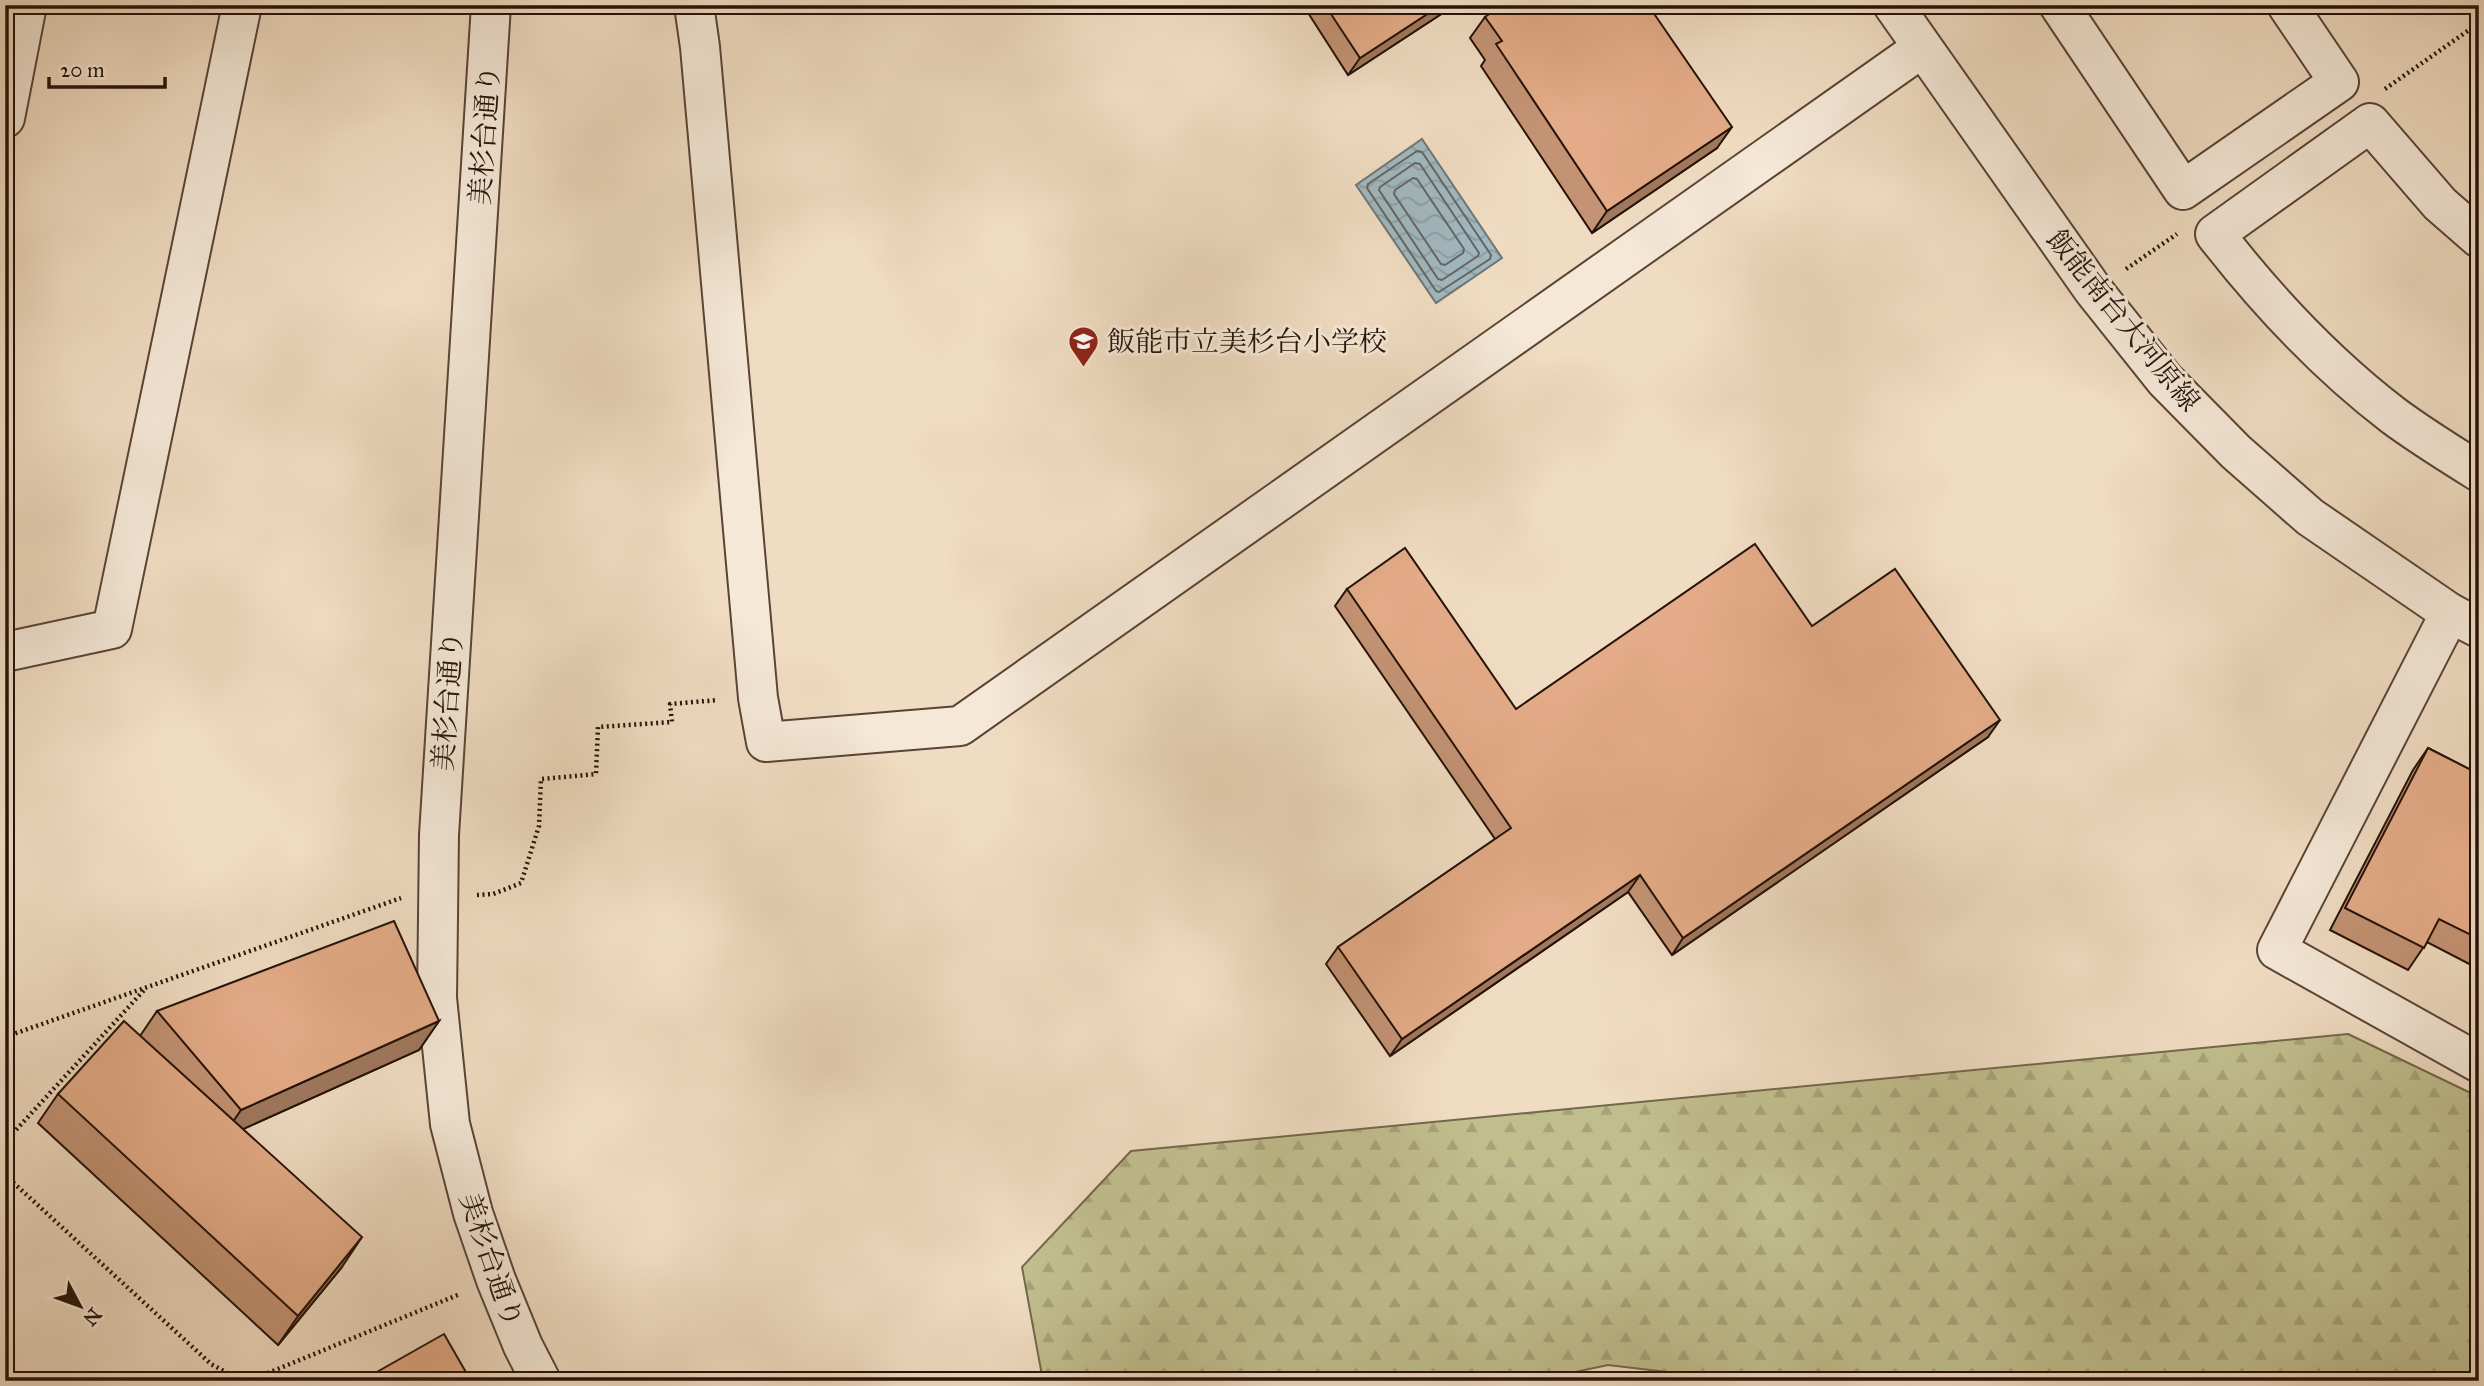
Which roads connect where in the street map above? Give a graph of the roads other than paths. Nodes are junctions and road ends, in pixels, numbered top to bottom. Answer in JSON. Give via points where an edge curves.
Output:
{"nodes":[{"id":1,"x":27,"y":5,"type":"edge"},
{"id":2,"x":242,"y":5,"type":"edge"},
{"id":3,"x":491,"y":5,"type":"edge"},
{"id":4,"x":694,"y":5,"type":"edge"},
{"id":5,"x":1894,"y":5,"type":"edge"},
{"id":6,"x":2059,"y":5,"type":"edge"},
{"id":7,"x":2287,"y":5,"type":"edge"},
{"id":8,"x":1922,"y":48,"type":"junction"},
{"id":9,"x":5,"y":118,"type":"edge"},
{"id":10,"x":2479,"y":238,"type":"edge"},
{"id":11,"x":2479,"y":472,"type":"edge"},
{"id":12,"x":2464,"y":620,"type":"edge"},
{"id":13,"x":5,"y":652,"type":"edge"},
{"id":14,"x":2479,"y":1063,"type":"edge"},
{"id":15,"x":541,"y":1381,"type":"edge"}],
"edges":[{"from":1,"to":9,"type":"street"},
{"from":2,"to":13,"type":"street","via":[[112,629]]},
{"from":3,"to":15,"type":"street","name":"美杉台通り","via":[[439,835],[437,998],[450,1124],[473,1213],[496,1280]]},
{"from":4,"to":8,"type":"street","via":[[758,698],[766,742],[960,726]]},
{"from":5,"to":8,"type":"street","name":"飯能南台大河原線"},
{"from":6,"to":7,"type":"street","via":[[2183,190],[2339,82]]},
{"from":8,"to":12,"type":"street","name":"飯能南台大河原線","via":[[2094,291],[2165,380],[2236,452],[2310,517]]},
{"from":10,"to":11,"type":"street","via":[[2440,204],[2370,123],[2215,234],[2249,278],[2339,370],[2394,416]]},
{"from":12,"to":14,"type":"street","via":[[2277,950]]}]}
